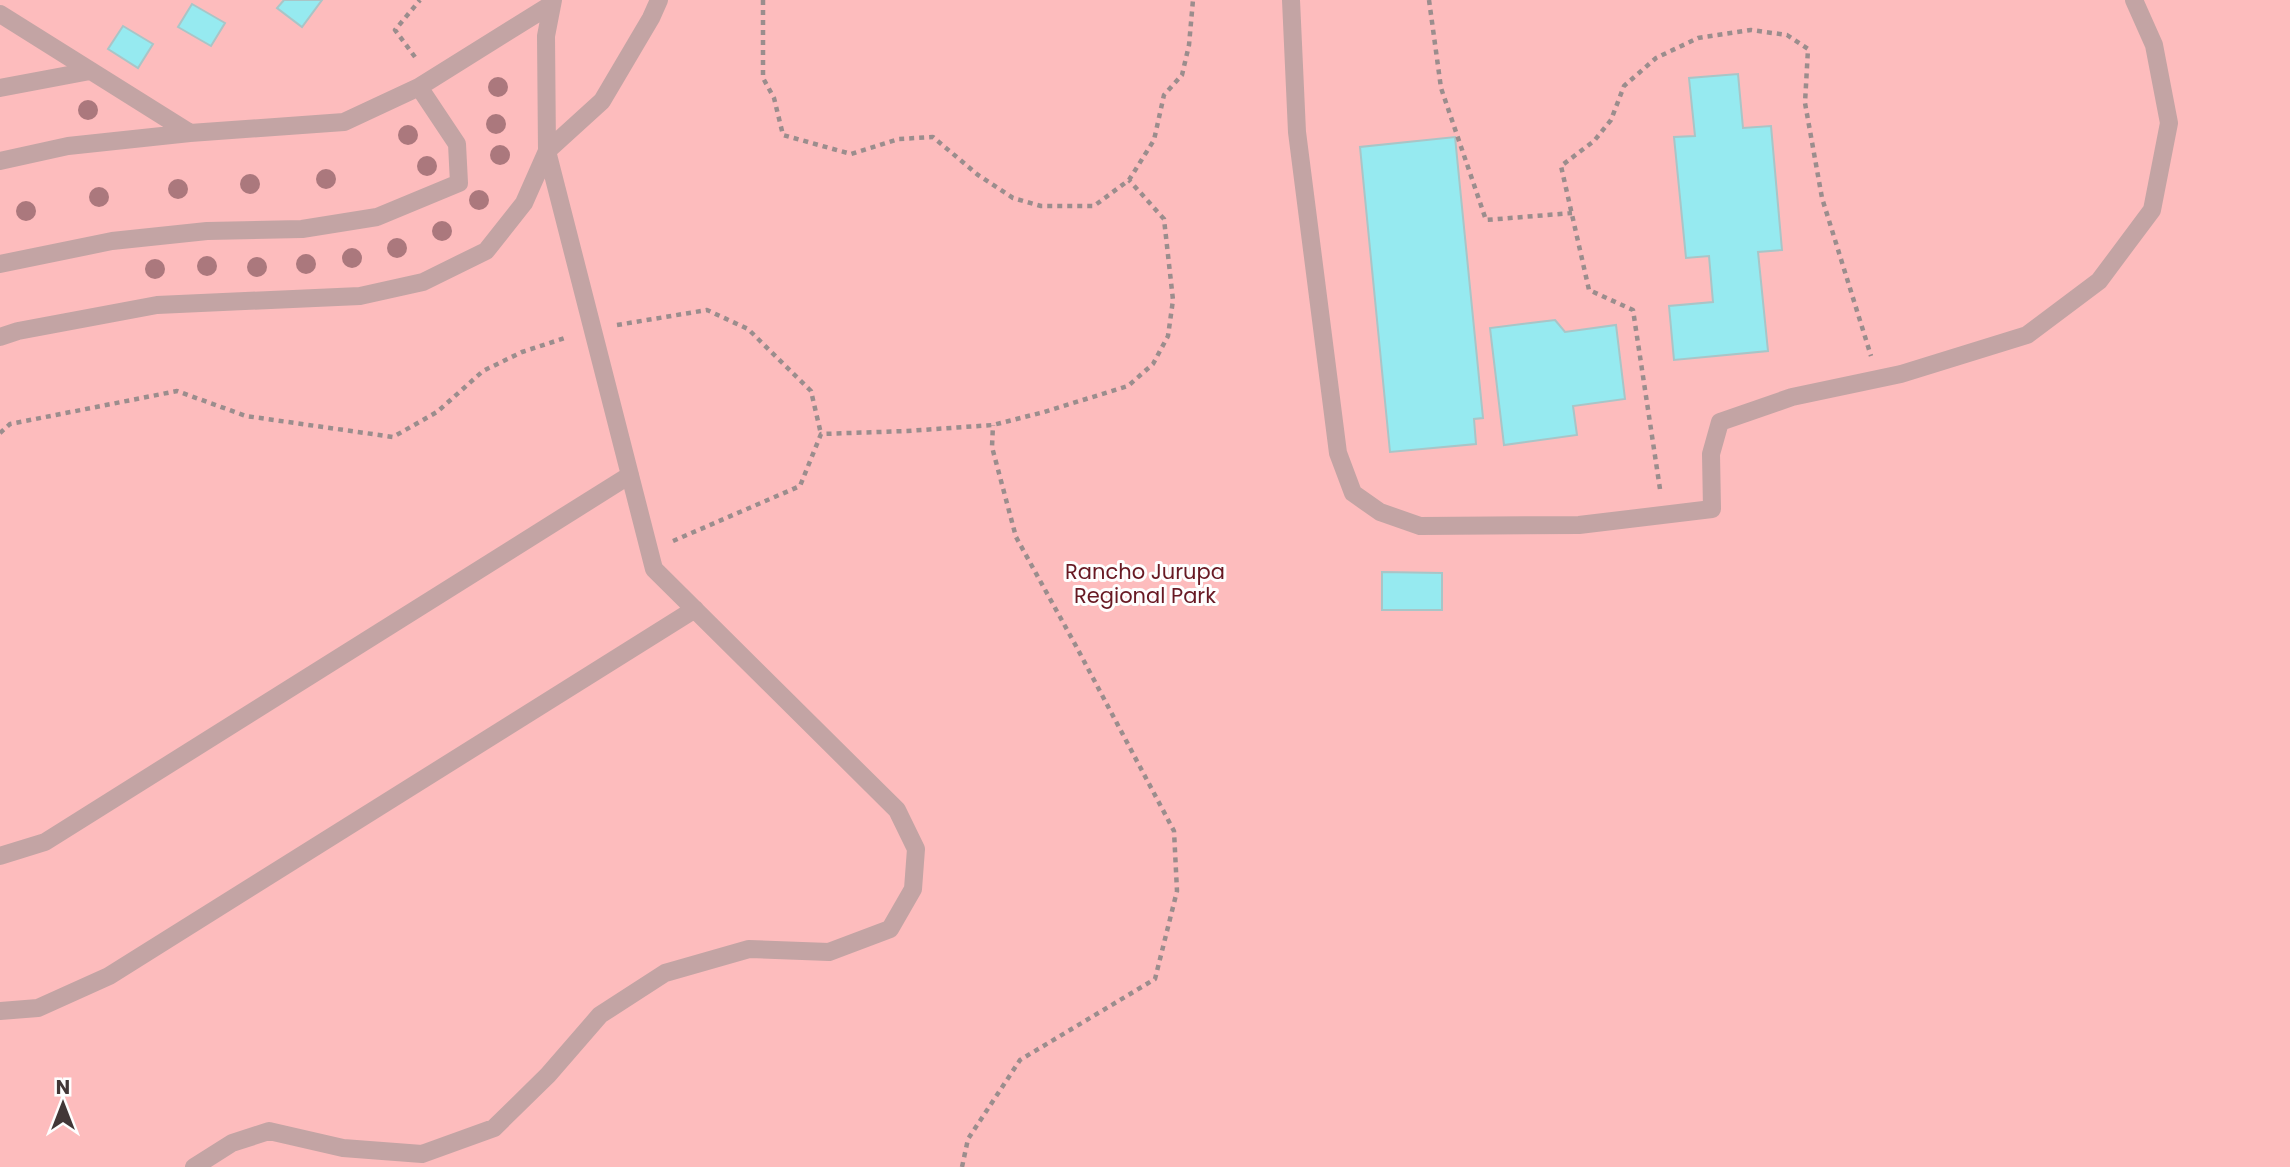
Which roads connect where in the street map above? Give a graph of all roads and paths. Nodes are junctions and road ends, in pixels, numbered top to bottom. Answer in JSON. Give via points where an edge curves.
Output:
{"nodes":[{"id":1,"x":420,"y":0,"type":"edge"},
{"id":2,"x":659,"y":0,"type":"edge"},
{"id":3,"x":763,"y":0,"type":"edge"},
{"id":4,"x":1193,"y":0,"type":"edge"},
{"id":5,"x":1291,"y":0,"type":"edge"},
{"id":6,"x":1429,"y":0,"type":"edge"},
{"id":7,"x":2134,"y":0,"type":"edge"},
{"id":8,"x":552,"y":2,"type":"edge"},
{"id":9,"x":0,"y":14,"type":"edge"},
{"id":10,"x":90,"y":71,"type":"junction"},
{"id":11,"x":435,"y":76,"type":"junction"},
{"id":12,"x":419,"y":87,"type":"junction"},
{"id":13,"x":0,"y":88,"type":"edge"},
{"id":14,"x":190,"y":133,"type":"junction"},
{"id":15,"x":547,"y":150,"type":"junction"},
{"id":16,"x":0,"y":161,"type":"edge"},
{"id":17,"x":1129,"y":180,"type":"junction"},
{"id":18,"x":1572,"y":213,"type":"junction"},
{"id":19,"x":0,"y":264,"type":"edge"},
{"id":20,"x":593,"y":329,"type":"junction"},
{"id":21,"x":0,"y":337,"type":"edge"},
{"id":22,"x":1878,"y":379,"type":"junction"},
{"id":23,"x":993,"y":425,"type":"junction"},
{"id":24,"x":0,"y":433,"type":"edge"},
{"id":25,"x":821,"y":433,"type":"junction"},
{"id":26,"x":630,"y":475,"type":"junction"},
{"id":27,"x":1664,"y":514,"type":"junction"},
{"id":28,"x":649,"y":551,"type":"junction"},
{"id":29,"x":695,"y":609,"type":"junction"},
{"id":30,"x":0,"y":856,"type":"edge"},
{"id":31,"x":0,"y":1011,"type":"edge"},
{"id":32,"x":194,"y":1167,"type":"edge"},
{"id":33,"x":962,"y":1167,"type":"edge"}],
"edges":[{"from":1,"to":11,"type":"path","via":[[395,30]]},
{"from":2,"to":15,"type":"lane","via":[[602,101]]},
{"from":3,"to":17,"type":"path","via":[[763,78],[774,98],[783,135],[851,154],[899,139],[933,138],[1013,198],[1041,206],[1094,206]]},
{"from":4,"to":17,"type":"path","via":[[1182,75],[1164,95],[1154,140]]},
{"from":5,"to":27,"type":"lane","via":[[1297,132],[1338,453],[1353,493],[1380,512],[1420,526],[1579,525]]},
{"from":6,"to":18,"type":"path","via":[[1441,88],[1486,220]]},
{"from":7,"to":22,"type":"lane","via":[[2154,44],[2169,123],[2152,210],[2099,281],[2027,335]]},
{"from":8,"to":11,"type":"lane"},
{"from":8,"to":15,"type":"lane","via":[[546,36]]},
{"from":9,"to":10,"type":"lane"},
{"from":10,"to":13,"type":"lane"},
{"from":10,"to":14,"type":"lane"},
{"from":11,"to":12,"type":"lane"},
{"from":12,"to":14,"type":"lane","via":[[344,122]]},
{"from":12,"to":19,"type":"lane","via":[[457,144],[459,183],[376,217],[302,229],[207,231],[112,241]]},
{"from":14,"to":16,"type":"lane","via":[[68,146]]},
{"from":15,"to":20,"type":"lane"},
{"from":15,"to":21,"type":"lane","via":[[524,203],[486,251],[423,282],[360,296],[157,305]]},
{"from":17,"to":23,"type":"path","via":[[1164,219],[1168,245],[1173,300],[1168,336],[1153,364],[1128,386]]},
{"from":18,"to":22,"type":"path","via":[[1561,166],[1594,141],[1611,120],[1625,86],[1656,58],[1698,38],[1751,30],[1787,35],[1808,49],[1805,103],[1822,198]]},
{"from":18,"to":27,"type":"path","via":[[1589,290],[1633,310]]},
{"from":20,"to":24,"type":"path","via":[[522,352],[483,371],[437,412],[393,437],[246,416],[177,391],[10,424]]},
{"from":20,"to":25,"type":"path","via":[[707,310],[748,329],[811,391]]},
{"from":20,"to":26,"type":"lane"},
{"from":22,"to":27,"type":"lane","via":[[1792,397],[1720,422],[1711,454],[1712,509]]},
{"from":23,"to":25,"type":"path"},
{"from":23,"to":33,"type":"path","via":[[992,447],[1016,537],[1174,831],[1177,891],[1155,979],[1020,1060],[968,1139]]},
{"from":25,"to":28,"type":"path","via":[[800,486]]},
{"from":26,"to":28,"type":"lane"},
{"from":26,"to":30,"type":"lane","via":[[45,842]]},
{"from":28,"to":29,"type":"lane","via":[[654,569]]},
{"from":29,"to":31,"type":"lane","via":[[109,976],[38,1009]]},
{"from":29,"to":32,"type":"lane","via":[[897,810],[916,849],[913,890],[890,929],[829,952],[749,949],[665,973],[600,1015],[494,1128],[422,1154],[344,1148],[269,1131],[232,1143]]}]}
